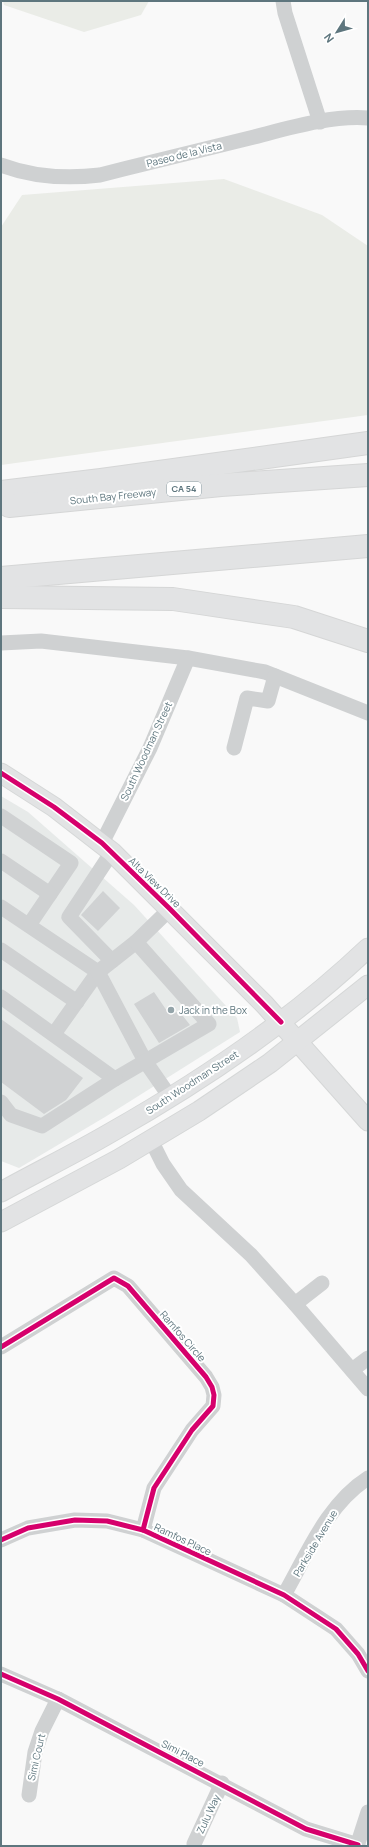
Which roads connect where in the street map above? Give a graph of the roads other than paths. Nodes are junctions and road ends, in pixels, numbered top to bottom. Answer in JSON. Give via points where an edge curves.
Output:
{"nodes":[{"id":1,"x":283,"y":1,"type":"edge"},
{"id":2,"x":368,"y":118,"type":"edge"},
{"id":3,"x":320,"y":122,"type":"junction"},
{"id":4,"x":1,"y":165,"type":"edge"},
{"id":5,"x":368,"y":443,"type":"edge"},
{"id":6,"x":368,"y":474,"type":"edge"},
{"id":7,"x":1,"y":492,"type":"edge"},
{"id":8,"x":1,"y":507,"type":"edge"},
{"id":9,"x":368,"y":546,"type":"edge"},
{"id":10,"x":1,"y":578,"type":"edge"},
{"id":11,"x":1,"y":597,"type":"edge"},
{"id":12,"x":368,"y":641,"type":"edge"},
{"id":13,"x":1,"y":643,"type":"edge"},
{"id":14,"x":188,"y":658,"type":"junction"},
{"id":15,"x":275,"y":676,"type":"junction"},
{"id":16,"x":368,"y":713,"type":"edge"},
{"id":17,"x":234,"y":748,"type":"dead end"},
{"id":18,"x":1,"y":773,"type":"edge"},
{"id":19,"x":1,"y":816,"type":"edge"},
{"id":20,"x":107,"y":848,"type":"junction"},
{"id":21,"x":1,"y":861,"type":"edge"},
{"id":22,"x":50,"y":894,"type":"junction"},
{"id":23,"x":1,"y":907,"type":"edge"},
{"id":24,"x":170,"y":909,"type":"junction"},
{"id":25,"x":29,"y":926,"type":"junction"},
{"id":26,"x":136,"y":942,"type":"junction"},
{"id":27,"x":368,"y":948,"type":"edge"},
{"id":28,"x":1,"y":950,"type":"edge"},
{"id":29,"x":112,"y":961,"type":"junction"},
{"id":30,"x":98,"y":972,"type":"junction"},
{"id":31,"x":368,"y":985,"type":"edge"},
{"id":32,"x":1,"y":996,"type":"edge"},
{"id":33,"x":77,"y":1002,"type":"junction"},
{"id":34,"x":281,"y":1022,"type":"junction"},
{"id":35,"x":54,"y":1034,"type":"junction"},
{"id":36,"x":299,"y":1042,"type":"junction"},
{"id":37,"x":145,"y":1061,"type":"junction"},
{"id":38,"x":115,"y":1079,"type":"junction"},
{"id":39,"x":170,"y":1097,"type":"junction"},
{"id":40,"x":1,"y":1102,"type":"edge"},
{"id":41,"x":368,"y":1121,"type":"edge"},
{"id":42,"x":151,"y":1140,"type":"junction"},
{"id":43,"x":1,"y":1192,"type":"edge"},
{"id":44,"x":2,"y":1219,"type":"edge"},
{"id":45,"x":322,"y":1284,"type":"dead end"},
{"id":46,"x":295,"y":1304,"type":"junction"},
{"id":47,"x":1,"y":1347,"type":"edge"},
{"id":48,"x":368,"y":1358,"type":"edge"},
{"id":49,"x":352,"y":1370,"type":"junction"},
{"id":50,"x":368,"y":1389,"type":"edge"},
{"id":51,"x":368,"y":1478,"type":"edge"},
{"id":52,"x":143,"y":1530,"type":"junction"},
{"id":53,"x":1,"y":1540,"type":"edge"},
{"id":54,"x":284,"y":1595,"type":"junction"},
{"id":55,"x":368,"y":1671,"type":"edge"},
{"id":56,"x":1,"y":1674,"type":"edge"},
{"id":57,"x":58,"y":1698,"type":"junction"},
{"id":58,"x":222,"y":1783,"type":"junction"},
{"id":59,"x":28,"y":1795,"type":"dead end"},
{"id":60,"x":368,"y":1812,"type":"edge"},
{"id":61,"x":194,"y":1844,"type":"dead end"},
{"id":62,"x":358,"y":1846,"type":"edge"}],
"edges":[{"from":1,"to":3,"type":"street"},
{"from":2,"to":3,"type":"street","name":"Paseo de la Vista"},
{"from":3,"to":4,"type":"street","name":"Paseo de la Vista","via":[[100,175],[46,176]]},
{"from":5,"to":7,"type":"highway"},
{"from":6,"to":8,"type":"highway","name":"South Bay Freeway","number":"CA 54","via":[[221,485]]},
{"from":9,"to":10,"type":"highway"},
{"from":11,"to":12,"type":"highway","via":[[173,599],[294,617]]},
{"from":13,"to":14,"type":"street","via":[[41,641]]},
{"from":14,"to":15,"type":"street"},
{"from":14,"to":20,"type":"street","name":"South Woodman Street"},
{"from":15,"to":16,"type":"street"},
{"from":15,"to":17,"type":"street","via":[[268,701],[247,698]]},
{"from":18,"to":20,"type":"main road","name":"Alta View Drive","via":[[54,807]]},
{"from":19,"to":22,"type":"street","via":[[71,863]]},
{"from":20,"to":24,"type":"main road","name":"Alta View Drive"},
{"from":20,"to":29,"type":"street","name":"South Woodman Street","via":[[69,917]]},
{"from":21,"to":22,"type":"street"},
{"from":22,"to":25,"type":"street"},
{"from":23,"to":25,"type":"street"},
{"from":24,"to":26,"type":"street"},
{"from":24,"to":34,"type":"main road","name":"Alta View Drive"},
{"from":25,"to":30,"type":"street"},
{"from":26,"to":29,"type":"street"},
{"from":26,"to":37,"type":"street","via":[[209,1024]]},
{"from":27,"to":34,"type":"main road","name":"South Woodman Street"},
{"from":28,"to":33,"type":"street"},
{"from":29,"to":30,"type":"street"},
{"from":30,"to":33,"type":"street"},
{"from":30,"to":37,"type":"street"},
{"from":31,"to":36,"type":"main road"},
{"from":32,"to":35,"type":"street"},
{"from":33,"to":35,"type":"street"},
{"from":34,"to":36,"type":"main road","name":"Alta View Drive"},
{"from":34,"to":39,"type":"main road","name":"South Woodman Street"},
{"from":35,"to":38,"type":"street"},
{"from":36,"to":41,"type":"main road","name":"Alta View Drive"},
{"from":36,"to":42,"type":"main road","via":[[254,1075]]},
{"from":37,"to":38,"type":"street"},
{"from":37,"to":39,"type":"street"},
{"from":38,"to":40,"type":"street","via":[[42,1126],[11,1115]]},
{"from":39,"to":43,"type":"main road","name":"South Woodman Street","via":[[110,1134]]},
{"from":42,"to":44,"type":"main road"},
{"from":42,"to":46,"type":"street","via":[[163,1164],[181,1190],[251,1255]]},
{"from":45,"to":46,"type":"street"},
{"from":46,"to":49,"type":"street"},
{"from":47,"to":52,"type":"street","name":"Ramfos Circle","via":[[114,1278],[128,1286],[206,1377],[214,1395],[213,1406],[192,1430],[154,1488]]},
{"from":48,"to":49,"type":"street"},
{"from":49,"to":50,"type":"street"},
{"from":51,"to":54,"type":"street","name":"Parkside Avenue","via":[[347,1494],[330,1514]]},
{"from":52,"to":53,"type":"street","name":"Ramfos Place","via":[[107,1521],[75,1520],[28,1528]]},
{"from":52,"to":54,"type":"street","name":"Ramfos Place"},
{"from":54,"to":55,"type":"street","name":"Ramfos Place","via":[[336,1630],[358,1654]]},
{"from":56,"to":57,"type":"street","name":"Simi Place"},
{"from":57,"to":58,"type":"street","name":"Simi Place"},
{"from":57,"to":59,"type":"street","name":"Simi Court","via":[[35,1752]]},
{"from":58,"to":61,"type":"street","name":"Zulu Way"},
{"from":58,"to":62,"type":"street","name":"Simi Place","via":[[306,1829]]},
{"from":60,"to":62,"type":"street"}]}
